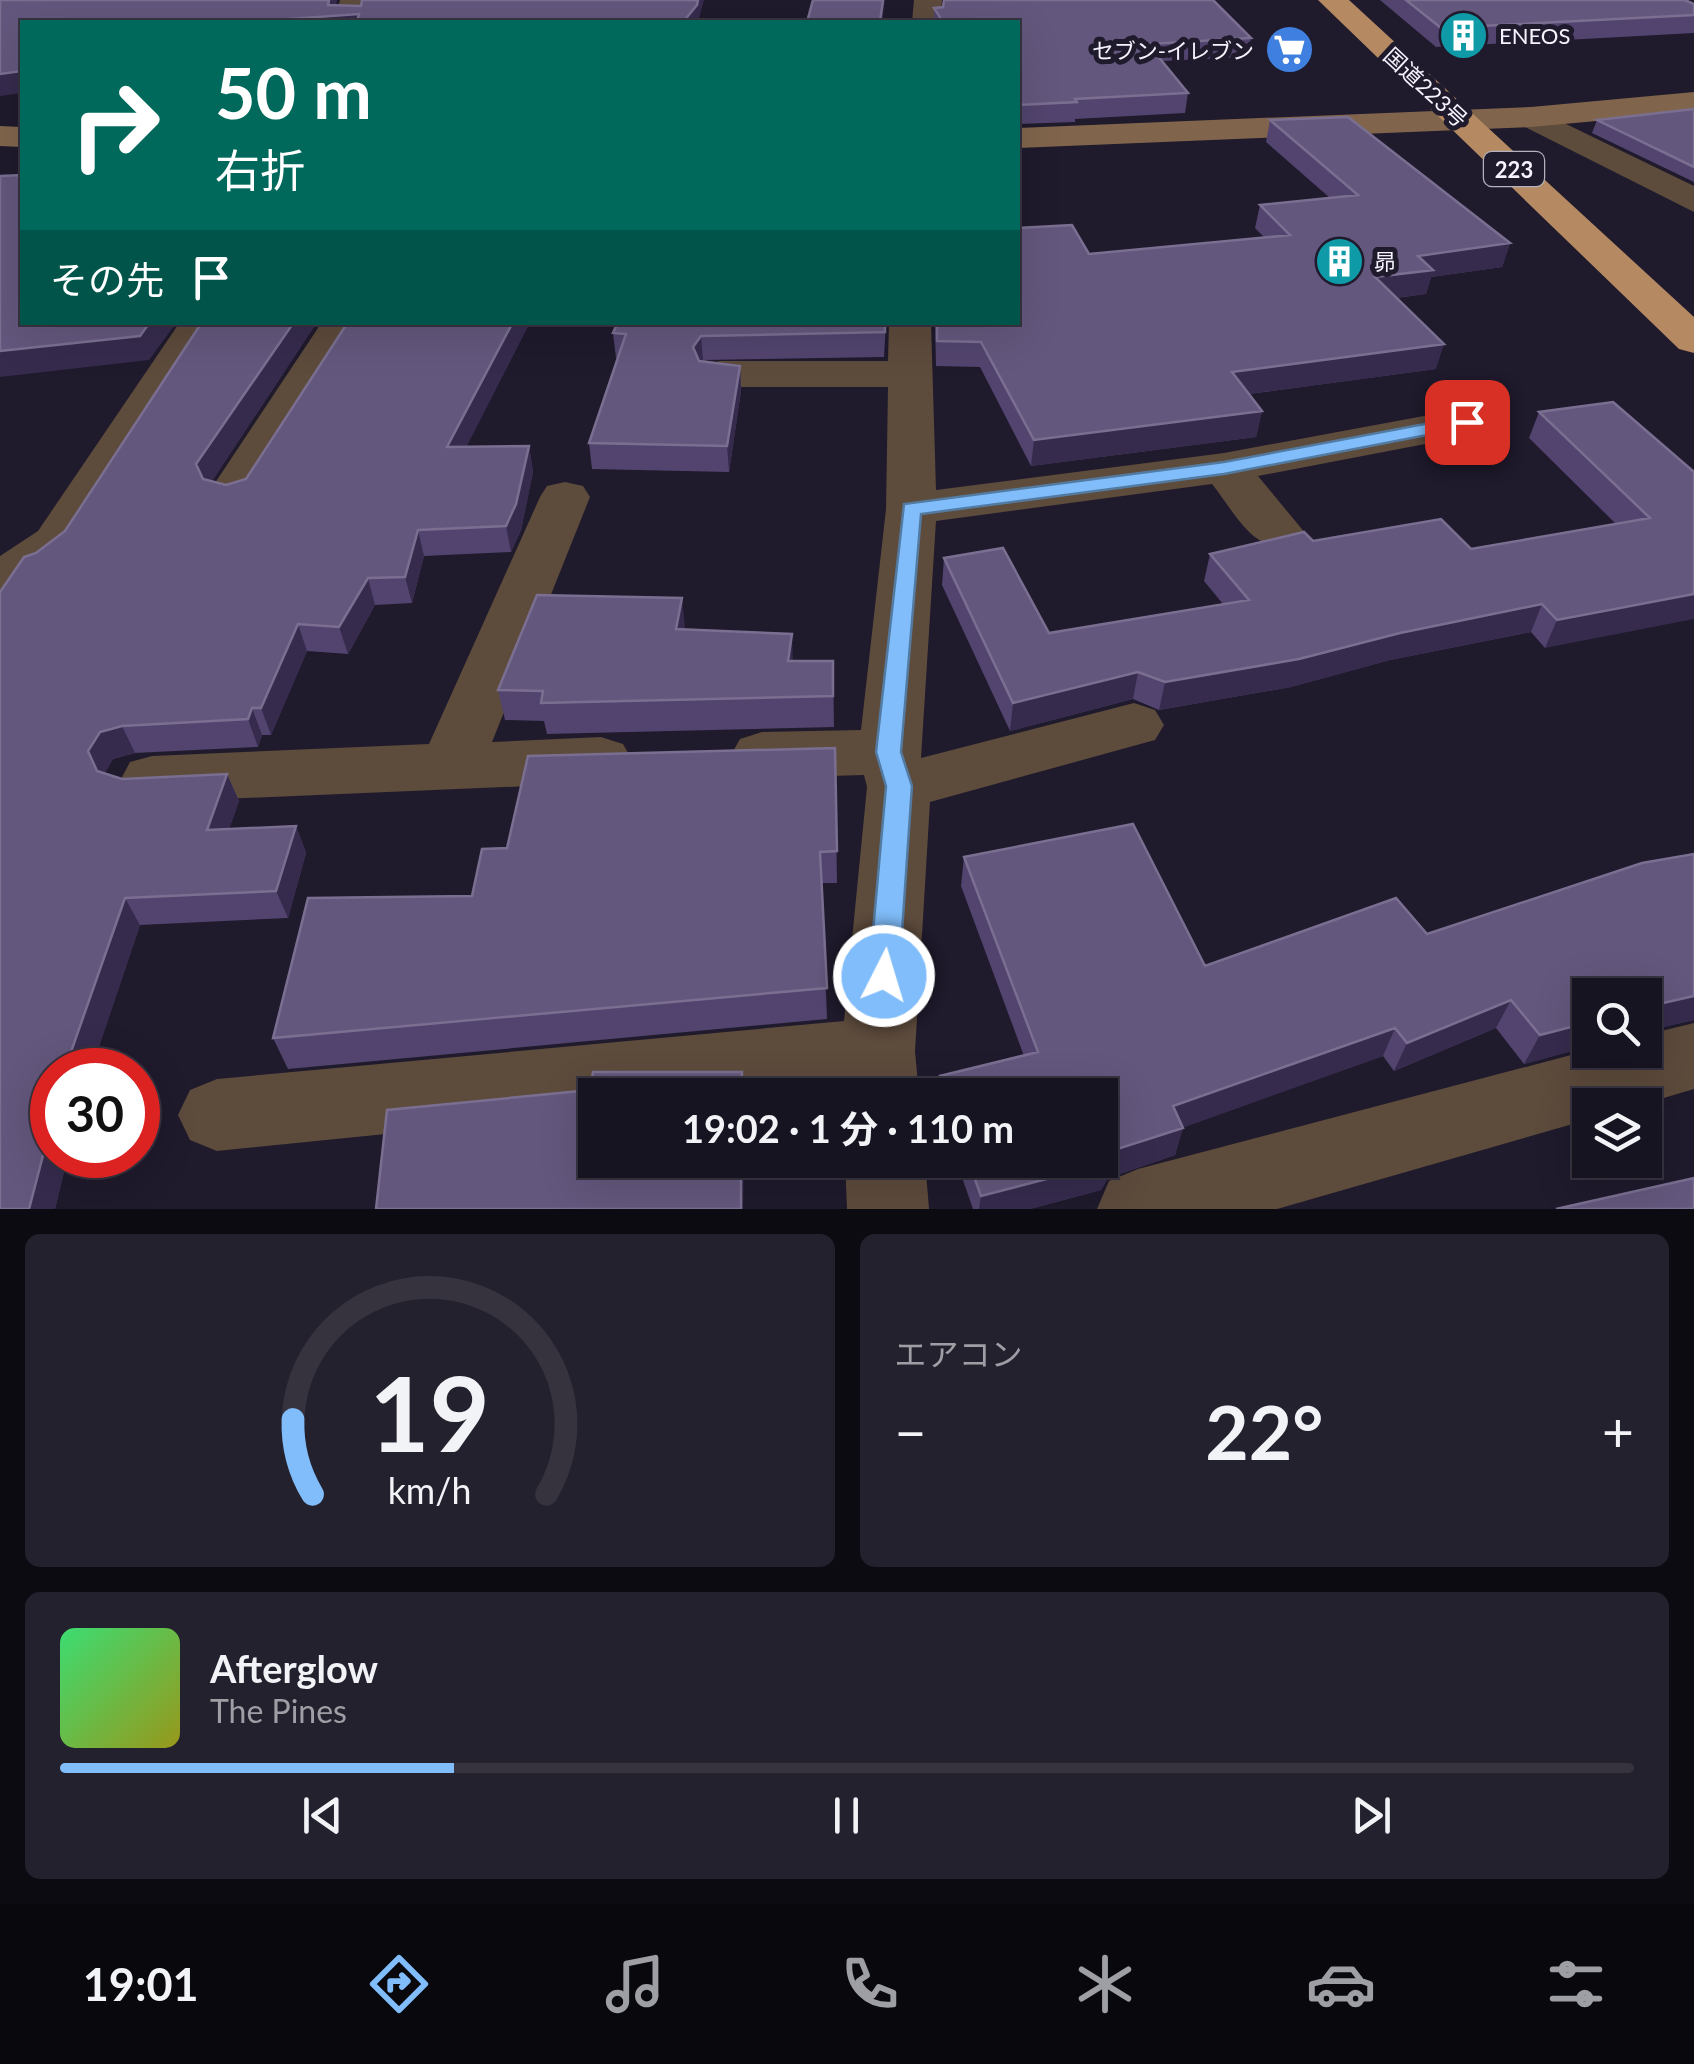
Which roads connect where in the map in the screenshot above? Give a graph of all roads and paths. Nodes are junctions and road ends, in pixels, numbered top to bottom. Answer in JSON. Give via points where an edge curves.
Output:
{"nodes":[{"id":1,"x":1332,"y":0,"type":"edge"},
{"id":2,"x":1694,"y":102,"type":"edge"},
{"id":3,"x":1531,"y":117,"type":"junction"},
{"id":4,"x":1462,"y":120,"type":"junction"},
{"id":5,"x":1020,"y":138,"type":"edge"},
{"id":6,"x":1694,"y":201,"type":"edge"},
{"id":7,"x":200,"y":325,"type":"edge"},
{"id":8,"x":342,"y":325,"type":"edge"},
{"id":9,"x":1694,"y":340,"type":"edge"},
{"id":10,"x":909,"y":348,"type":"edge"},
{"id":11,"x":720,"y":374,"type":"edge"},
{"id":12,"x":1467,"y":422,"type":"dead end"},
{"id":13,"x":1224,"y":468,"type":"junction"},
{"id":14,"x":234,"y":492,"type":"edge"},
{"id":15,"x":565,"y":496,"type":"dead end"},
{"id":16,"x":911,"y":508,"type":"junction"},
{"id":17,"x":1280,"y":534,"type":"edge"},
{"id":18,"x":0,"y":574,"type":"edge"},
{"id":19,"x":1134,"y":725,"type":"dead end"},
{"id":20,"x":452,"y":764,"type":"junction"},
{"id":21,"x":894,"y":769,"type":"junction"},
{"id":22,"x":136,"y":780,"type":"edge"},
{"id":23,"x":1694,"y":1056,"type":"edge"},
{"id":24,"x":880,"y":1073,"type":"edge"},
{"id":25,"x":217,"y":1115,"type":"dead end"},
{"id":26,"x":886,"y":1178,"type":"edge"},
{"id":27,"x":888,"y":1209,"type":"edge"},
{"id":28,"x":1138,"y":1209,"type":"edge"}],
"edges":[{"from":1,"to":4,"type":"highway","name":"国道223号","number":"223"},
{"from":2,"to":3,"type":"street"},
{"from":3,"to":4,"type":"street"},
{"from":3,"to":6,"type":"street"},
{"from":4,"to":5,"type":"street"},
{"from":4,"to":9,"type":"highway","name":"国道223号","number":"223"},
{"from":7,"to":18,"type":"street","via":[[56,543]]},
{"from":8,"to":14,"type":"street"},
{"from":10,"to":11,"type":"street"},
{"from":10,"to":16,"type":"street"},
{"from":12,"to":13,"type":"street"},
{"from":13,"to":16,"type":"street"},
{"from":13,"to":17,"type":"street"},
{"from":15,"to":20,"type":"street"},
{"from":16,"to":21,"type":"street"},
{"from":19,"to":21,"type":"street"},
{"from":20,"to":21,"type":"street","via":[[680,758]]},
{"from":20,"to":22,"type":"street"},
{"from":21,"to":24,"type":"street"},
{"from":23,"to":28,"type":"street"},
{"from":24,"to":25,"type":"street"},
{"from":26,"to":27,"type":"street"}]}
